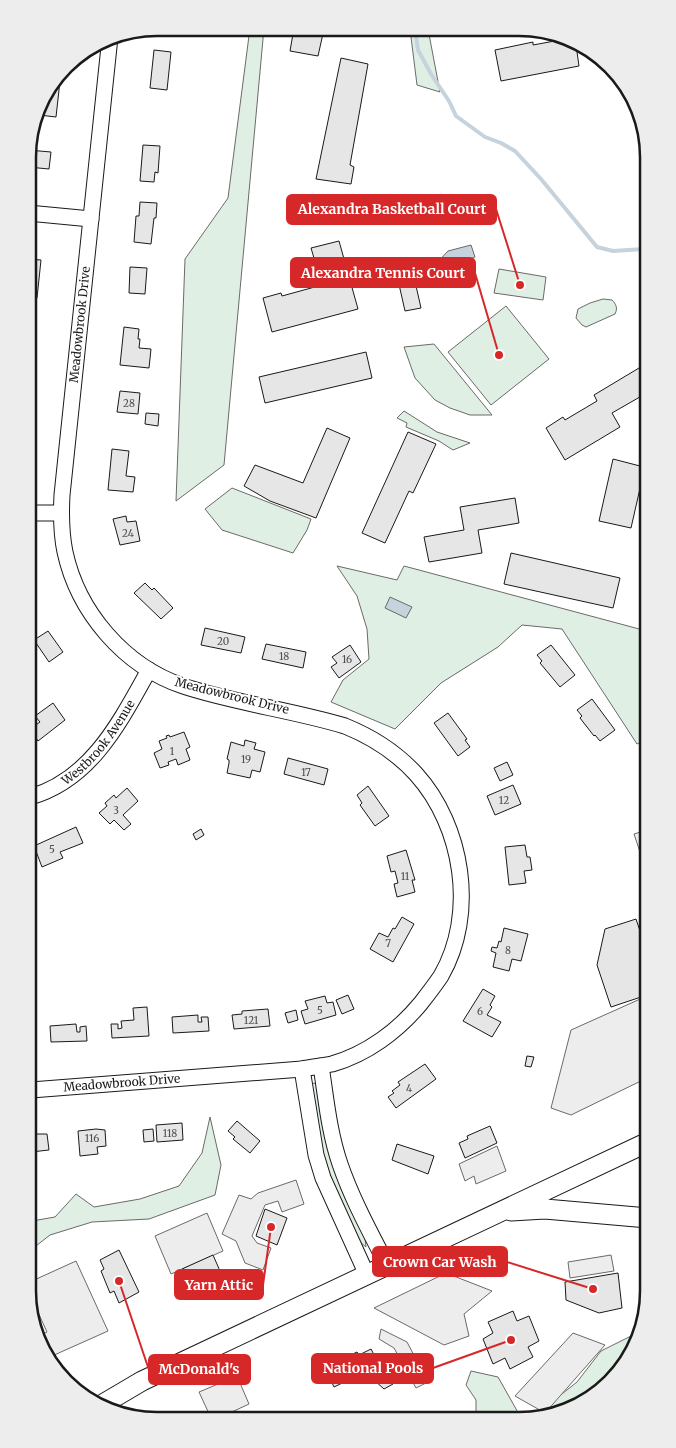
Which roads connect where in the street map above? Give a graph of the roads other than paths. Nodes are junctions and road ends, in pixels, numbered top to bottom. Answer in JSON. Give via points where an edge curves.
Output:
{"nodes":[{"id":1,"x":109,"y":46,"type":"edge"},
{"id":2,"x":37,"y":214,"type":"edge"},
{"id":3,"x":91,"y":219,"type":"junction"},
{"id":4,"x":37,"y":513,"type":"edge"},
{"id":5,"x":61,"y":513,"type":"junction"},
{"id":6,"x":149,"y":670,"type":"junction"},
{"id":7,"x":36,"y":794,"type":"edge"},
{"id":8,"x":321,"y":1066,"type":"junction"},
{"id":9,"x":302,"y":1068,"type":"junction"},
{"id":10,"x":36,"y":1090,"type":"edge"},
{"id":11,"x":639,"y":1146,"type":"edge"},
{"id":12,"x":502,"y":1211,"type":"junction"},
{"id":13,"x":639,"y":1217,"type":"edge"},
{"id":14,"x":387,"y":1265,"type":"junction"},
{"id":15,"x":366,"y":1275,"type":"junction"},
{"id":16,"x":108,"y":1401,"type":"edge"}],
"edges":[{"from":1,"to":3,"type":"street","name":"Meadowbrook Drive"},
{"from":2,"to":3,"type":"street"},
{"from":3,"to":5,"type":"street","name":"Meadowbrook Drive"},
{"from":4,"to":5,"type":"street"},
{"from":5,"to":6,"type":"street","name":"Meadowbrook Drive","via":[[70,572],[90,612],[118,646]]},
{"from":6,"to":7,"type":"street","name":"Westbrook Avenue","via":[[102,748],[73,776]]},
{"from":6,"to":8,"type":"street","name":"Meadowbrook Drive","via":[[182,686],[321,719],[364,734],[416,774],[446,821],[458,859],[461,899],[456,934],[442,975],[400,1026],[348,1058]]},
{"from":8,"to":9,"type":"street","name":"Meadowbrook Drive"},
{"from":8,"to":14,"type":"street","via":[[340,1164]]},
{"from":9,"to":10,"type":"street","name":"Meadowbrook Drive"},
{"from":9,"to":15,"type":"street","via":[[314,1146],[323,1178]]},
{"from":11,"to":12,"type":"main road"},
{"from":12,"to":13,"type":"main road","via":[[545,1209]]},
{"from":12,"to":14,"type":"main road"},
{"from":14,"to":15,"type":"main road"},
{"from":15,"to":16,"type":"main road","via":[[142,1381]]}]}
